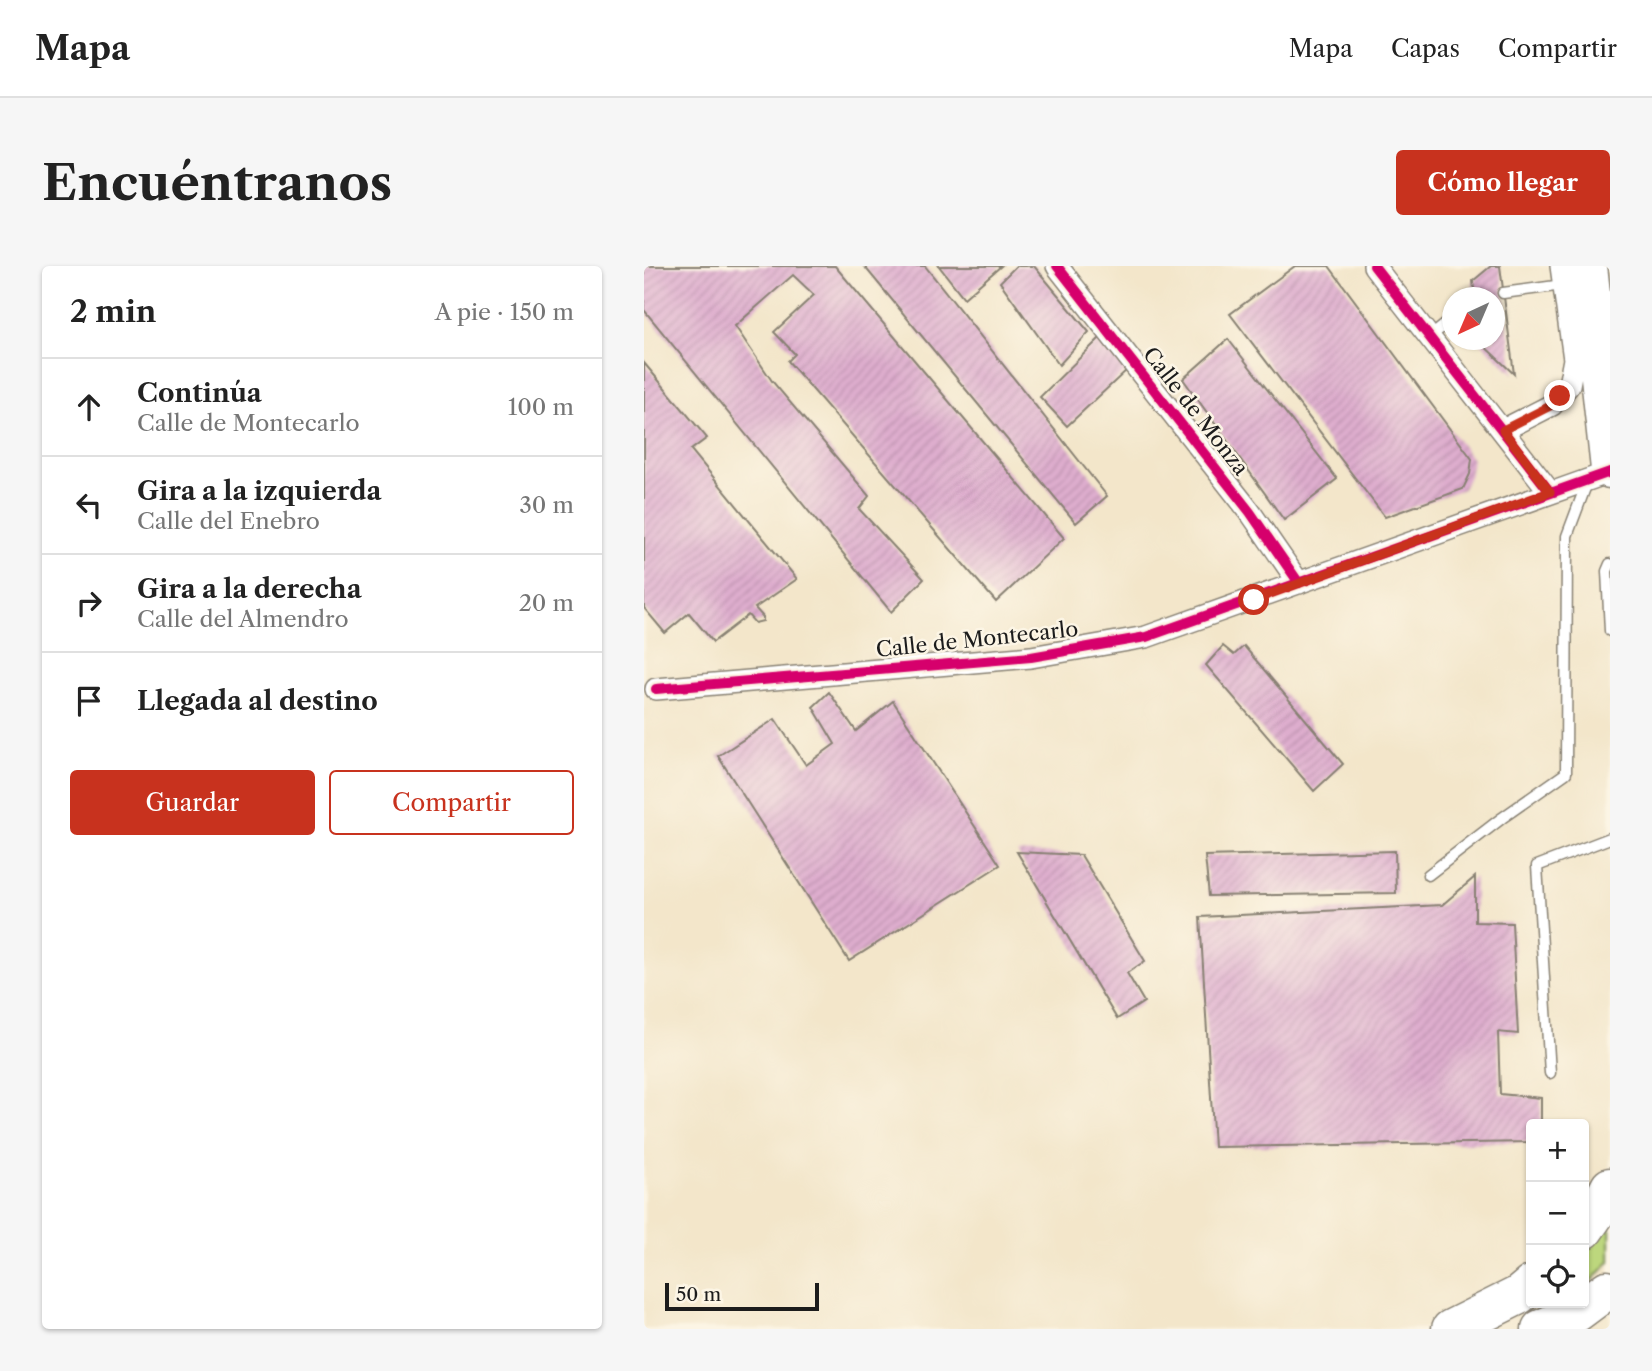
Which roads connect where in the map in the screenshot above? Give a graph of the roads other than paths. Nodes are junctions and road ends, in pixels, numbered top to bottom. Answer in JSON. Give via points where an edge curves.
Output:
{"nodes":[{"id":1,"x":1057,"y":266,"type":"edge"},
{"id":2,"x":1374,"y":266,"type":"edge"},
{"id":3,"x":1570,"y":272,"type":"edge"},
{"id":4,"x":1505,"y":292,"type":"edge"},
{"id":5,"x":1442,"y":327,"type":"edge"},
{"id":6,"x":1430,"y":337,"type":"junction"},
{"id":7,"x":1503,"y":430,"type":"junction"},
{"id":8,"x":1603,"y":474,"type":"edge"},
{"id":9,"x":1550,"y":492,"type":"junction"},
{"id":10,"x":1610,"y":564,"type":"edge"},
{"id":11,"x":1299,"y":583,"type":"junction"},
{"id":12,"x":1610,"y":631,"type":"edge"},
{"id":13,"x":656,"y":689,"type":"dead end"},
{"id":14,"x":1610,"y":838,"type":"edge"},
{"id":15,"x":1428,"y":875,"type":"dead end"},
{"id":16,"x":1550,"y":1073,"type":"dead end"},
{"id":17,"x":1610,"y":1187,"type":"edge"},
{"id":18,"x":1589,"y":1223,"type":"edge"},
{"id":19,"x":1608,"y":1288,"type":"edge"},
{"id":20,"x":1526,"y":1289,"type":"edge"},
{"id":21,"x":1451,"y":1329,"type":"edge"},
{"id":22,"x":1541,"y":1329,"type":"edge"},
{"id":23,"x":1590,"y":1329,"type":"edge"}],
"edges":[{"from":1,"to":11,"type":"street","name":"Calle de Monza","via":[[1250,512]]},
{"from":2,"to":6,"type":"street"},
{"from":3,"to":4,"type":"lane"},
{"from":3,"to":7,"type":"street","via":[[1574,359],[1569,385],[1552,405]]},
{"from":3,"to":8,"type":"highway"},
{"from":5,"to":6,"type":"lane"},
{"from":6,"to":7,"type":"street"},
{"from":7,"to":9,"type":"street"},
{"from":8,"to":9,"type":"street","name":"Calle de Montecarlo"},
{"from":8,"to":15,"type":"lane","via":[[1567,536],[1566,772]]},
{"from":9,"to":11,"type":"street","name":"Calle de Montecarlo"},
{"from":10,"to":12,"type":"lane"},
{"from":11,"to":13,"type":"street","name":"Calle de Montecarlo","via":[[1146,637],[1031,657]]},
{"from":14,"to":16,"type":"lane","via":[[1537,866]]},
{"from":17,"to":18,"type":"highway"},
{"from":19,"to":22,"type":"highway","via":[[1576,1313]]},
{"from":19,"to":23,"type":"highway"},
{"from":20,"to":21,"type":"highway"}]}
